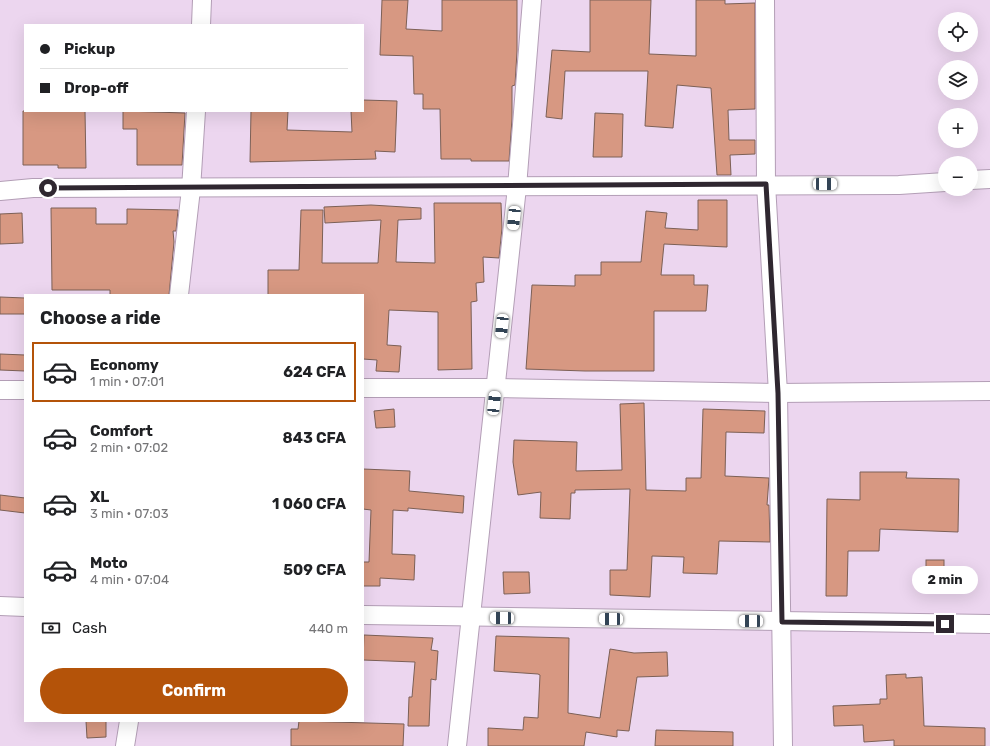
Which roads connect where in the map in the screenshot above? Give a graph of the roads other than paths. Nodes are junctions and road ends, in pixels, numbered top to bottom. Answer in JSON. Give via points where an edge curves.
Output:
{"nodes":[{"id":1,"x":202,"y":0,"type":"edge"},
{"id":2,"x":532,"y":0,"type":"edge"},
{"id":3,"x":765,"y":0,"type":"edge"},
{"id":4,"x":201,"y":24,"type":"edge"},
{"id":5,"x":196,"y":112,"type":"edge"},
{"id":6,"x":990,"y":179,"type":"edge"},
{"id":7,"x":978,"y":180,"type":"edge"},
{"id":8,"x":938,"y":182,"type":"edge"},
{"id":9,"x":766,"y":184,"type":"junction"},
{"id":10,"x":517,"y":187,"type":"junction"},
{"id":11,"x":191,"y":189,"type":"junction"},
{"id":12,"x":0,"y":191,"type":"edge"},
{"id":13,"x":179,"y":294,"type":"edge"},
{"id":14,"x":364,"y":388,"type":"edge"},
{"id":15,"x":496,"y":388,"type":"junction"},
{"id":16,"x":0,"y":390,"type":"edge"},
{"id":17,"x":24,"y":390,"type":"edge"},
{"id":18,"x":990,"y":391,"type":"edge"},
{"id":19,"x":778,"y":393,"type":"junction"},
{"id":20,"x":0,"y":606,"type":"edge"},
{"id":21,"x":24,"y":607,"type":"edge"},
{"id":22,"x":364,"y":615,"type":"edge"},
{"id":23,"x":471,"y":617,"type":"junction"},
{"id":24,"x":782,"y":622,"type":"junction"},
{"id":25,"x":990,"y":624,"type":"edge"},
{"id":26,"x":129,"y":722,"type":"edge"},
{"id":27,"x":125,"y":746,"type":"edge"},
{"id":28,"x":457,"y":746,"type":"edge"},
{"id":29,"x":783,"y":746,"type":"edge"}],
"edges":[{"from":1,"to":4,"type":"street"},
{"from":2,"to":10,"type":"street"},
{"from":3,"to":9,"type":"street"},
{"from":5,"to":11,"type":"street"},
{"from":6,"to":7,"type":"street"},
{"from":8,"to":9,"type":"street","via":[[899,185]]},
{"from":9,"to":10,"type":"street"},
{"from":9,"to":19,"type":"street"},
{"from":10,"to":11,"type":"street"},
{"from":10,"to":15,"type":"street"},
{"from":11,"to":12,"type":"street","via":[[33,188]]},
{"from":11,"to":13,"type":"street"},
{"from":14,"to":15,"type":"street"},
{"from":15,"to":19,"type":"street"},
{"from":15,"to":23,"type":"street"},
{"from":16,"to":17,"type":"street"},
{"from":18,"to":19,"type":"street"},
{"from":19,"to":24,"type":"street"},
{"from":20,"to":21,"type":"street"},
{"from":22,"to":23,"type":"street"},
{"from":23,"to":24,"type":"street"},
{"from":23,"to":28,"type":"street"},
{"from":24,"to":25,"type":"street"},
{"from":24,"to":29,"type":"street"},
{"from":26,"to":27,"type":"street"}]}
